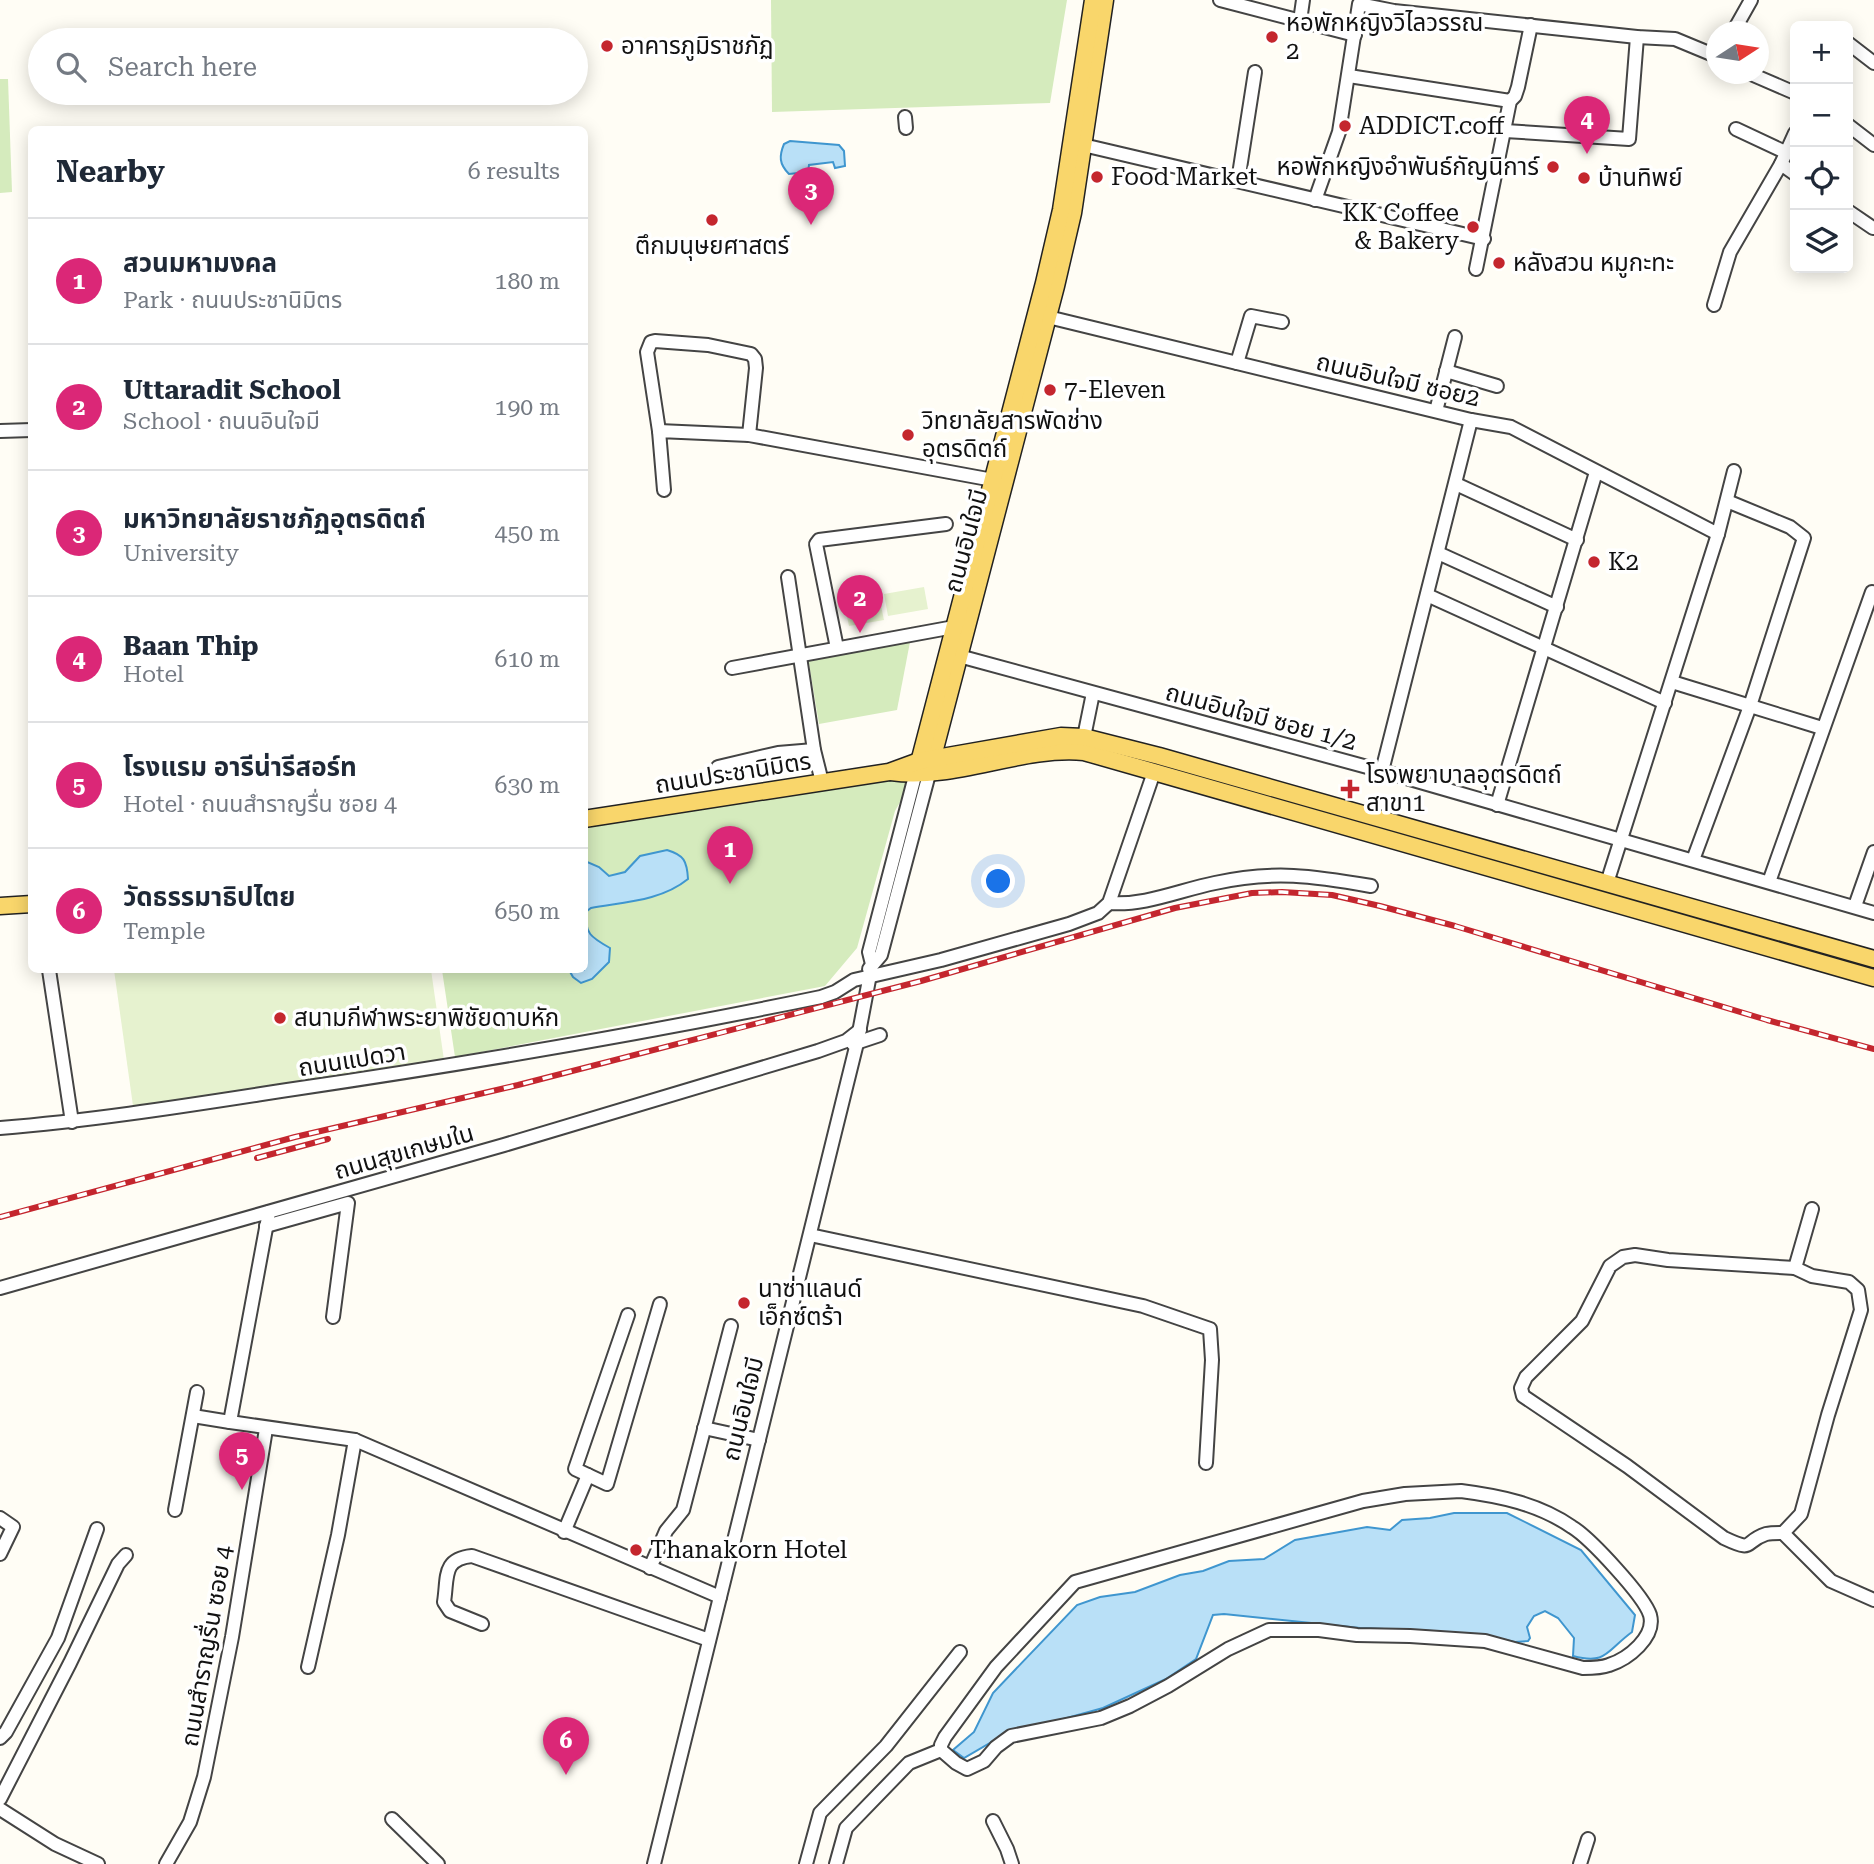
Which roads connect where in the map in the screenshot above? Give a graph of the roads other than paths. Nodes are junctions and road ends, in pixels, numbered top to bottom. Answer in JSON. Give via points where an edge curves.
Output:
{"nodes":[{"id":1,"x":1093,"y":0,"type":"edge"},
{"id":2,"x":1105,"y":0,"type":"edge"},
{"id":3,"x":1220,"y":0,"type":"edge"},
{"id":4,"x":1303,"y":0,"type":"edge"},
{"id":5,"x":1751,"y":0,"type":"edge"},
{"id":6,"x":1241,"y":3,"type":"edge"},
{"id":7,"x":1300,"y":21,"type":"junction"},
{"id":8,"x":1739,"y":21,"type":"edge"},
{"id":9,"x":1531,"y":25,"type":"junction"},
{"id":10,"x":1354,"y":35,"type":"junction"},
{"id":11,"x":1637,"y":37,"type":"junction"},
{"id":12,"x":1853,"y":47,"type":"edge"},
{"id":13,"x":1706,"y":51,"type":"edge"},
{"id":14,"x":1874,"y":63,"type":"edge"},
{"id":15,"x":1255,"y":72,"type":"dead end"},
{"id":16,"x":1349,"y":76,"type":"junction"},
{"id":17,"x":1769,"y":82,"type":"edge"},
{"id":18,"x":1790,"y":91,"type":"edge"},
{"id":19,"x":1510,"y":101,"type":"junction"},
{"id":20,"x":1736,"y":129,"type":"dead end"},
{"id":21,"x":1853,"y":129,"type":"edge"},
{"id":22,"x":1505,"y":131,"type":"junction"},
{"id":23,"x":1790,"y":144,"type":"edge"},
{"id":24,"x":1083,"y":145,"type":"junction"},
{"id":25,"x":1874,"y":145,"type":"edge"},
{"id":26,"x":1783,"y":158,"type":"junction"},
{"id":27,"x":1790,"y":167,"type":"edge"},
{"id":28,"x":1238,"y":181,"type":"junction"},
{"id":29,"x":1315,"y":200,"type":"junction"},
{"id":30,"x":1853,"y":214,"type":"edge"},
{"id":31,"x":1873,"y":228,"type":"edge"},
{"id":32,"x":1484,"y":239,"type":"junction"},
{"id":33,"x":1476,"y":269,"type":"dead end"},
{"id":34,"x":1714,"y":305,"type":"dead end"},
{"id":35,"x":1042,"y":316,"type":"junction"},
{"id":36,"x":1282,"y":322,"type":"dead end"},
{"id":37,"x":1455,"y":337,"type":"dead end"},
{"id":38,"x":1237,"y":363,"type":"junction"},
{"id":39,"x":1446,"y":371,"type":"junction"},
{"id":40,"x":1497,"y":386,"type":"dead end"},
{"id":41,"x":1436,"y":411,"type":"junction"},
{"id":42,"x":1471,"y":420,"type":"junction"},
{"id":43,"x":0,"y":430,"type":"edge"},
{"id":44,"x":28,"y":430,"type":"edge"},
{"id":45,"x":659,"y":431,"type":"junction"},
{"id":46,"x":749,"y":435,"type":"junction"},
{"id":47,"x":1734,"y":471,"type":"dead end"},
{"id":48,"x":1596,"y":472,"type":"junction"},
{"id":49,"x":999,"y":482,"type":"junction"},
{"id":50,"x":1456,"y":484,"type":"junction"},
{"id":51,"x":664,"y":490,"type":"dead end"},
{"id":52,"x":1727,"y":501,"type":"junction"},
{"id":53,"x":946,"y":524,"type":"dead end"},
{"id":54,"x":1718,"y":534,"type":"junction"},
{"id":55,"x":1577,"y":540,"type":"junction"},
{"id":56,"x":1438,"y":553,"type":"junction"},
{"id":57,"x":788,"y":577,"type":"dead end"},
{"id":58,"x":1872,"y":592,"type":"dead end"},
{"id":59,"x":1427,"y":595,"type":"junction"},
{"id":60,"x":1557,"y":607,"type":"junction"},
{"id":61,"x":960,"y":629,"type":"junction"},
{"id":62,"x":837,"y":648,"type":"junction"},
{"id":63,"x":1544,"y":649,"type":"junction"},
{"id":64,"x":800,"y":655,"type":"junction"},
{"id":65,"x":959,"y":656,"type":"junction"},
{"id":66,"x":732,"y":668,"type":"dead end"},
{"id":67,"x":1672,"y":682,"type":"junction"},
{"id":68,"x":1093,"y":693,"type":"junction"},
{"id":69,"x":1665,"y":703,"type":"junction"},
{"id":70,"x":1751,"y":706,"type":"junction"},
{"id":71,"x":1822,"y":729,"type":"junction"},
{"id":72,"x":1083,"y":737,"type":"junction"},
{"id":73,"x":814,"y":750,"type":"junction"},
{"id":74,"x":718,"y":767,"type":"dead end"},
{"id":75,"x":924,"y":767,"type":"junction"},
{"id":76,"x":1382,"y":771,"type":"junction"},
{"id":77,"x":1154,"y":772,"type":"junction"},
{"id":78,"x":822,"y":782,"type":"junction"},
{"id":79,"x":1497,"y":805,"type":"junction"},
{"id":80,"x":588,"y":818,"type":"edge"},
{"id":81,"x":1620,"y":841,"type":"junction"},
{"id":82,"x":1874,"y":852,"type":"edge"},
{"id":83,"x":1693,"y":860,"type":"junction"},
{"id":84,"x":1769,"y":882,"type":"junction"},
{"id":85,"x":1607,"y":883,"type":"junction"},
{"id":86,"x":1371,"y":886,"type":"dead end"},
{"id":87,"x":1110,"y":903,"type":"junction"},
{"id":88,"x":28,"y":904,"type":"edge"},
{"id":89,"x":0,"y":906,"type":"edge"},
{"id":90,"x":1855,"y":906,"type":"junction"},
{"id":91,"x":1874,"y":913,"type":"edge"},
{"id":92,"x":1847,"y":951,"type":"junction"},
{"id":93,"x":1874,"y":959,"type":"edge"},
{"id":94,"x":1841,"y":969,"type":"junction"},
{"id":95,"x":871,"y":970,"type":"junction"},
{"id":96,"x":49,"y":973,"type":"edge"},
{"id":97,"x":1874,"y":978,"type":"edge"},
{"id":98,"x":850,"y":983,"type":"junction"},
{"id":99,"x":867,"y":994,"type":"junction"},
{"id":100,"x":880,"y":1035,"type":"dead end"},
{"id":101,"x":858,"y":1037,"type":"junction"},
{"id":102,"x":818,"y":1051,"type":"junction"},
{"id":103,"x":853,"y":1060,"type":"junction"},
{"id":104,"x":72,"y":1122,"type":"junction"},
{"id":105,"x":0,"y":1128,"type":"edge"},
{"id":106,"x":1812,"y":1209,"type":"dead end"},
{"id":107,"x":269,"y":1212,"type":"junction"},
{"id":108,"x":266,"y":1226,"type":"junction"},
{"id":109,"x":810,"y":1235,"type":"junction"},
{"id":110,"x":1795,"y":1268,"type":"junction"},
{"id":111,"x":0,"y":1288,"type":"edge"},
{"id":112,"x":660,"y":1304,"type":"dead end"},
{"id":113,"x":628,"y":1315,"type":"dead end"},
{"id":114,"x":333,"y":1317,"type":"dead end"},
{"id":115,"x":731,"y":1326,"type":"dead end"},
{"id":116,"x":197,"y":1392,"type":"dead end"},
{"id":117,"x":193,"y":1416,"type":"junction"},
{"id":118,"x":230,"y":1422,"type":"junction"},
{"id":119,"x":704,"y":1428,"type":"junction"},
{"id":120,"x":266,"y":1429,"type":"junction"},
{"id":121,"x":355,"y":1440,"type":"junction"},
{"id":122,"x":759,"y":1440,"type":"junction"},
{"id":123,"x":1206,"y":1463,"type":"dead end"},
{"id":124,"x":588,"y":1475,"type":"junction"},
{"id":125,"x":175,"y":1510,"type":"dead end"},
{"id":126,"x":0,"y":1518,"type":"edge"},
{"id":127,"x":97,"y":1529,"type":"dead end"},
{"id":128,"x":564,"y":1532,"type":"junction"},
{"id":129,"x":1783,"y":1533,"type":"junction"},
{"id":130,"x":0,"y":1554,"type":"edge"},
{"id":131,"x":126,"y":1555,"type":"dead end"},
{"id":132,"x":650,"y":1568,"type":"junction"},
{"id":133,"x":720,"y":1597,"type":"junction"},
{"id":134,"x":1874,"y":1600,"type":"edge"},
{"id":135,"x":482,"y":1624,"type":"dead end"},
{"id":136,"x":709,"y":1640,"type":"junction"},
{"id":137,"x":960,"y":1652,"type":"dead end"},
{"id":138,"x":308,"y":1667,"type":"dead end"},
{"id":139,"x":0,"y":1738,"type":"edge"},
{"id":140,"x":941,"y":1750,"type":"junction"},
{"id":141,"x":0,"y":1798,"type":"edge"},
{"id":142,"x":0,"y":1809,"type":"edge"},
{"id":143,"x":393,"y":1819,"type":"dead end"},
{"id":144,"x":993,"y":1821,"type":"dead end"},
{"id":145,"x":1588,"y":1839,"type":"dead end"},
{"id":146,"x":98,"y":1864,"type":"edge"},
{"id":147,"x":166,"y":1864,"type":"edge"},
{"id":148,"x":438,"y":1864,"type":"edge"},
{"id":149,"x":654,"y":1864,"type":"edge"},
{"id":150,"x":806,"y":1864,"type":"edge"},
{"id":151,"x":836,"y":1864,"type":"edge"},
{"id":152,"x":1012,"y":1864,"type":"edge"},
{"id":153,"x":1580,"y":1864,"type":"edge"}],
"edges":[{"from":1,"to":35,"type":"main road","name":"ถนนอินใจมี"},
{"from":2,"to":24,"type":"main road","name":"ถนนอินใจมี"},
{"from":3,"to":6,"type":"street"},
{"from":4,"to":7,"type":"street"},
{"from":5,"to":8,"type":"street"},
{"from":6,"to":7,"type":"street"},
{"from":7,"to":10,"type":"street"},
{"from":9,"to":10,"type":"street","via":[[1359,4]]},
{"from":9,"to":11,"type":"street"},
{"from":9,"to":19,"type":"street","via":[[1516,96]]},
{"from":10,"to":16,"type":"street"},
{"from":11,"to":13,"type":"street","via":[[1675,38]]},
{"from":11,"to":22,"type":"street","via":[[1629,139]]},
{"from":12,"to":14,"type":"street"},
{"from":15,"to":28,"type":"street"},
{"from":16,"to":19,"type":"street"},
{"from":16,"to":29,"type":"street","via":[[1339,132]]},
{"from":17,"to":18,"type":"street"},
{"from":19,"to":22,"type":"street"},
{"from":20,"to":26,"type":"street"},
{"from":21,"to":25,"type":"street"},
{"from":22,"to":32,"type":"street"},
{"from":23,"to":26,"type":"street"},
{"from":24,"to":28,"type":"street"},
{"from":24,"to":35,"type":"main road","name":"ถนนอินใจมี","via":[[1073,213]]},
{"from":26,"to":27,"type":"street"},
{"from":26,"to":34,"type":"street","via":[[1730,252]]},
{"from":28,"to":29,"type":"street"},
{"from":29,"to":32,"type":"street"},
{"from":30,"to":31,"type":"street"},
{"from":32,"to":33,"type":"street"},
{"from":35,"to":38,"type":"street","name":"ถนนอินใจมี ซอย2"},
{"from":35,"to":49,"type":"main road","name":"ถนนอินใจมี"},
{"from":36,"to":38,"type":"street","via":[[1251,317]]},
{"from":37,"to":39,"type":"street"},
{"from":38,"to":41,"type":"street","name":"ถนนอินใจมี ซอย2"},
{"from":39,"to":40,"type":"street"},
{"from":39,"to":41,"type":"street"},
{"from":41,"to":42,"type":"street","name":"ถนนอินใจมี ซอย2"},
{"from":42,"to":48,"type":"street","name":"ถนนอินใจมี ซอย2","via":[[1511,427]]},
{"from":42,"to":50,"type":"street"},
{"from":43,"to":44,"type":"street"},
{"from":45,"to":46,"type":"street"},
{"from":45,"to":46,"type":"street","via":[[647,352],[656,341],[751,354],[756,368]]},
{"from":45,"to":51,"type":"street"},
{"from":46,"to":49,"type":"street"},
{"from":47,"to":52,"type":"street"},
{"from":48,"to":54,"type":"street","name":"ถนนอินใจมี ซอย2"},
{"from":48,"to":55,"type":"street"},
{"from":49,"to":61,"type":"main road","name":"ถนนอินใจมี"},
{"from":50,"to":55,"type":"street"},
{"from":50,"to":56,"type":"street"},
{"from":52,"to":54,"type":"street"},
{"from":52,"to":70,"type":"street","via":[[1790,527],[1804,538]]},
{"from":53,"to":62,"type":"street","via":[[819,540],[816,544]]},
{"from":54,"to":67,"type":"street"},
{"from":55,"to":60,"type":"street"},
{"from":56,"to":59,"type":"street"},
{"from":56,"to":60,"type":"street"},
{"from":57,"to":64,"type":"street"},
{"from":58,"to":71,"type":"street"},
{"from":59,"to":63,"type":"street"},
{"from":59,"to":76,"type":"street"},
{"from":60,"to":63,"type":"street"},
{"from":61,"to":62,"type":"street"},
{"from":61,"to":65,"type":"main road","name":"ถนนอินใจมี"},
{"from":61,"to":75,"type":"main road","name":"ถนนอินใจมี"},
{"from":62,"to":64,"type":"street"},
{"from":63,"to":69,"type":"street"},
{"from":63,"to":79,"type":"street"},
{"from":64,"to":66,"type":"street"},
{"from":64,"to":73,"type":"street"},
{"from":65,"to":68,"type":"street","name":"ถนนอินใจมี ซอย 1/2"},
{"from":65,"to":75,"type":"main road","name":"ถนนอินใจมี"},
{"from":67,"to":69,"type":"street"},
{"from":67,"to":70,"type":"street"},
{"from":68,"to":72,"type":"street"},
{"from":68,"to":76,"type":"street","name":"ถนนอินใจมี ซอย 1/2"},
{"from":69,"to":81,"type":"street"},
{"from":70,"to":71,"type":"street"},
{"from":70,"to":83,"type":"street"},
{"from":71,"to":84,"type":"street"},
{"from":72,"to":75,"type":"main road","via":[[1061,736]]},
{"from":72,"to":85,"type":"main road"},
{"from":73,"to":74,"type":"street"},
{"from":73,"to":78,"type":"street"},
{"from":75,"to":77,"type":"main road","via":[[1073,751]]},
{"from":75,"to":78,"type":"main road","name":"ถนนประชานิมิตร"},
{"from":75,"to":95,"type":"street","name":"ถนนอินใจมี","via":[[881,955]]},
{"from":76,"to":79,"type":"street","name":"ถนนอินใจมี ซอย 1/2"},
{"from":77,"to":87,"type":"street"},
{"from":77,"to":94,"type":"main road"},
{"from":78,"to":80,"type":"main road","name":"ถนนประชานิมิตร"},
{"from":79,"to":81,"type":"street","name":"ถนนอินใจมี ซอย 1/2"},
{"from":81,"to":83,"type":"street","name":"ถนนอินใจมี ซอย 1/2"},
{"from":81,"to":85,"type":"street"},
{"from":82,"to":90,"type":"street"},
{"from":83,"to":84,"type":"street","name":"ถนนอินใจมี ซอย 1/2"},
{"from":84,"to":90,"type":"street","name":"ถนนอินใจมี ซอย 1/2"},
{"from":85,"to":92,"type":"main road"},
{"from":86,"to":87,"type":"street","via":[[1275,874],[1216,882],[1129,904]]},
{"from":87,"to":95,"type":"street","via":[[1069,924],[941,960]]},
{"from":88,"to":89,"type":"main road"},
{"from":90,"to":91,"type":"street","name":"ถนนอินใจมี ซอย 1/2"},
{"from":92,"to":93,"type":"main road"},
{"from":92,"to":94,"type":"main road"},
{"from":94,"to":97,"type":"main road"},
{"from":95,"to":98,"type":"street"},
{"from":95,"to":99,"type":"street","name":"ถนนอินใจมี"},
{"from":96,"to":104,"type":"street"},
{"from":98,"to":99,"type":"street"},
{"from":98,"to":104,"type":"street","name":"ถนนแปดวา","via":[[821,996],[630,1034],[445,1067]]},
{"from":99,"to":101,"type":"street","name":"ถนนอินใจมี"},
{"from":100,"to":101,"type":"street","name":"ถนนสุขเกษมใน"},
{"from":101,"to":102,"type":"street","name":"ถนนสุขเกษมใน"},
{"from":101,"to":103,"type":"street","name":"ถนนอินใจมี"},
{"from":102,"to":103,"type":"street","name":"ถนนสุขเกษมใน","via":[[844,1053]]},
{"from":102,"to":107,"type":"street","name":"ถนนสุขเกษมใน"},
{"from":103,"to":109,"type":"street","name":"ถนนอินใจมี"},
{"from":104,"to":105,"type":"street","name":"ถนนแปดวา"},
{"from":106,"to":110,"type":"street"},
{"from":107,"to":108,"type":"street"},
{"from":107,"to":111,"type":"street","name":"ถนนสุขเกษมใน"},
{"from":108,"to":114,"type":"street","via":[[348,1203]]},
{"from":108,"to":118,"type":"street"},
{"from":109,"to":122,"type":"street","name":"ถนนอินใจมี"},
{"from":109,"to":123,"type":"street","via":[[1143,1306],[1210,1329]]},
{"from":110,"to":129,"type":"street","via":[[1849,1282],[1858,1290],[1861,1310],[1801,1514]]},
{"from":110,"to":129,"type":"street","via":[[1623,1256],[1610,1266],[1582,1321],[1526,1377],[1521,1388],[1523,1396],[1724,1538],[1742,1546],[1766,1534]]},
{"from":112,"to":124,"type":"street","via":[[607,1484]]},
{"from":113,"to":124,"type":"street","via":[[575,1469]]},
{"from":115,"to":119,"type":"street"},
{"from":116,"to":117,"type":"street"},
{"from":117,"to":118,"type":"street"},
{"from":117,"to":125,"type":"street"},
{"from":118,"to":120,"type":"street"},
{"from":119,"to":122,"type":"street"},
{"from":119,"to":132,"type":"street","via":[[682,1510],[666,1531]]},
{"from":120,"to":121,"type":"street"},
{"from":120,"to":147,"type":"street","name":"ถนนสำราญรื่น ซอย 4","via":[[204,1777],[190,1822]]},
{"from":121,"to":128,"type":"street"},
{"from":121,"to":138,"type":"street"},
{"from":122,"to":133,"type":"street","name":"ถนนอินใจมี"},
{"from":124,"to":128,"type":"street"},
{"from":126,"to":130,"type":"street","via":[[13,1527]]},
{"from":127,"to":139,"type":"street","via":[[58,1638]]},
{"from":128,"to":132,"type":"street"},
{"from":129,"to":134,"type":"street","via":[[1831,1581]]},
{"from":131,"to":141,"type":"street"},
{"from":132,"to":133,"type":"street"},
{"from":133,"to":136,"type":"street","name":"ถนนอินใจมี"},
{"from":135,"to":136,"type":"street","via":[[450,1611],[444,1602],[454,1559],[472,1556]]},
{"from":136,"to":149,"type":"street","name":"ถนนอินใจมี"},
{"from":137,"to":150,"type":"street","via":[[886,1746],[820,1813]]},
{"from":140,"to":140,"type":"street","via":[[945,1737],[996,1667],[1075,1582],[1363,1501],[1461,1491],[1534,1506],[1573,1527],[1594,1545],[1650,1616],[1649,1633],[1635,1651],[1598,1668],[1485,1641],[1269,1630],[1101,1718],[1012,1736],[984,1761],[967,1769]]},
{"from":140,"to":151,"type":"street","via":[[909,1763],[846,1828]]},
{"from":142,"to":146,"type":"street","via":[[55,1844]]},
{"from":143,"to":148,"type":"street"},
{"from":144,"to":152,"type":"street"},
{"from":145,"to":153,"type":"street"}]}
